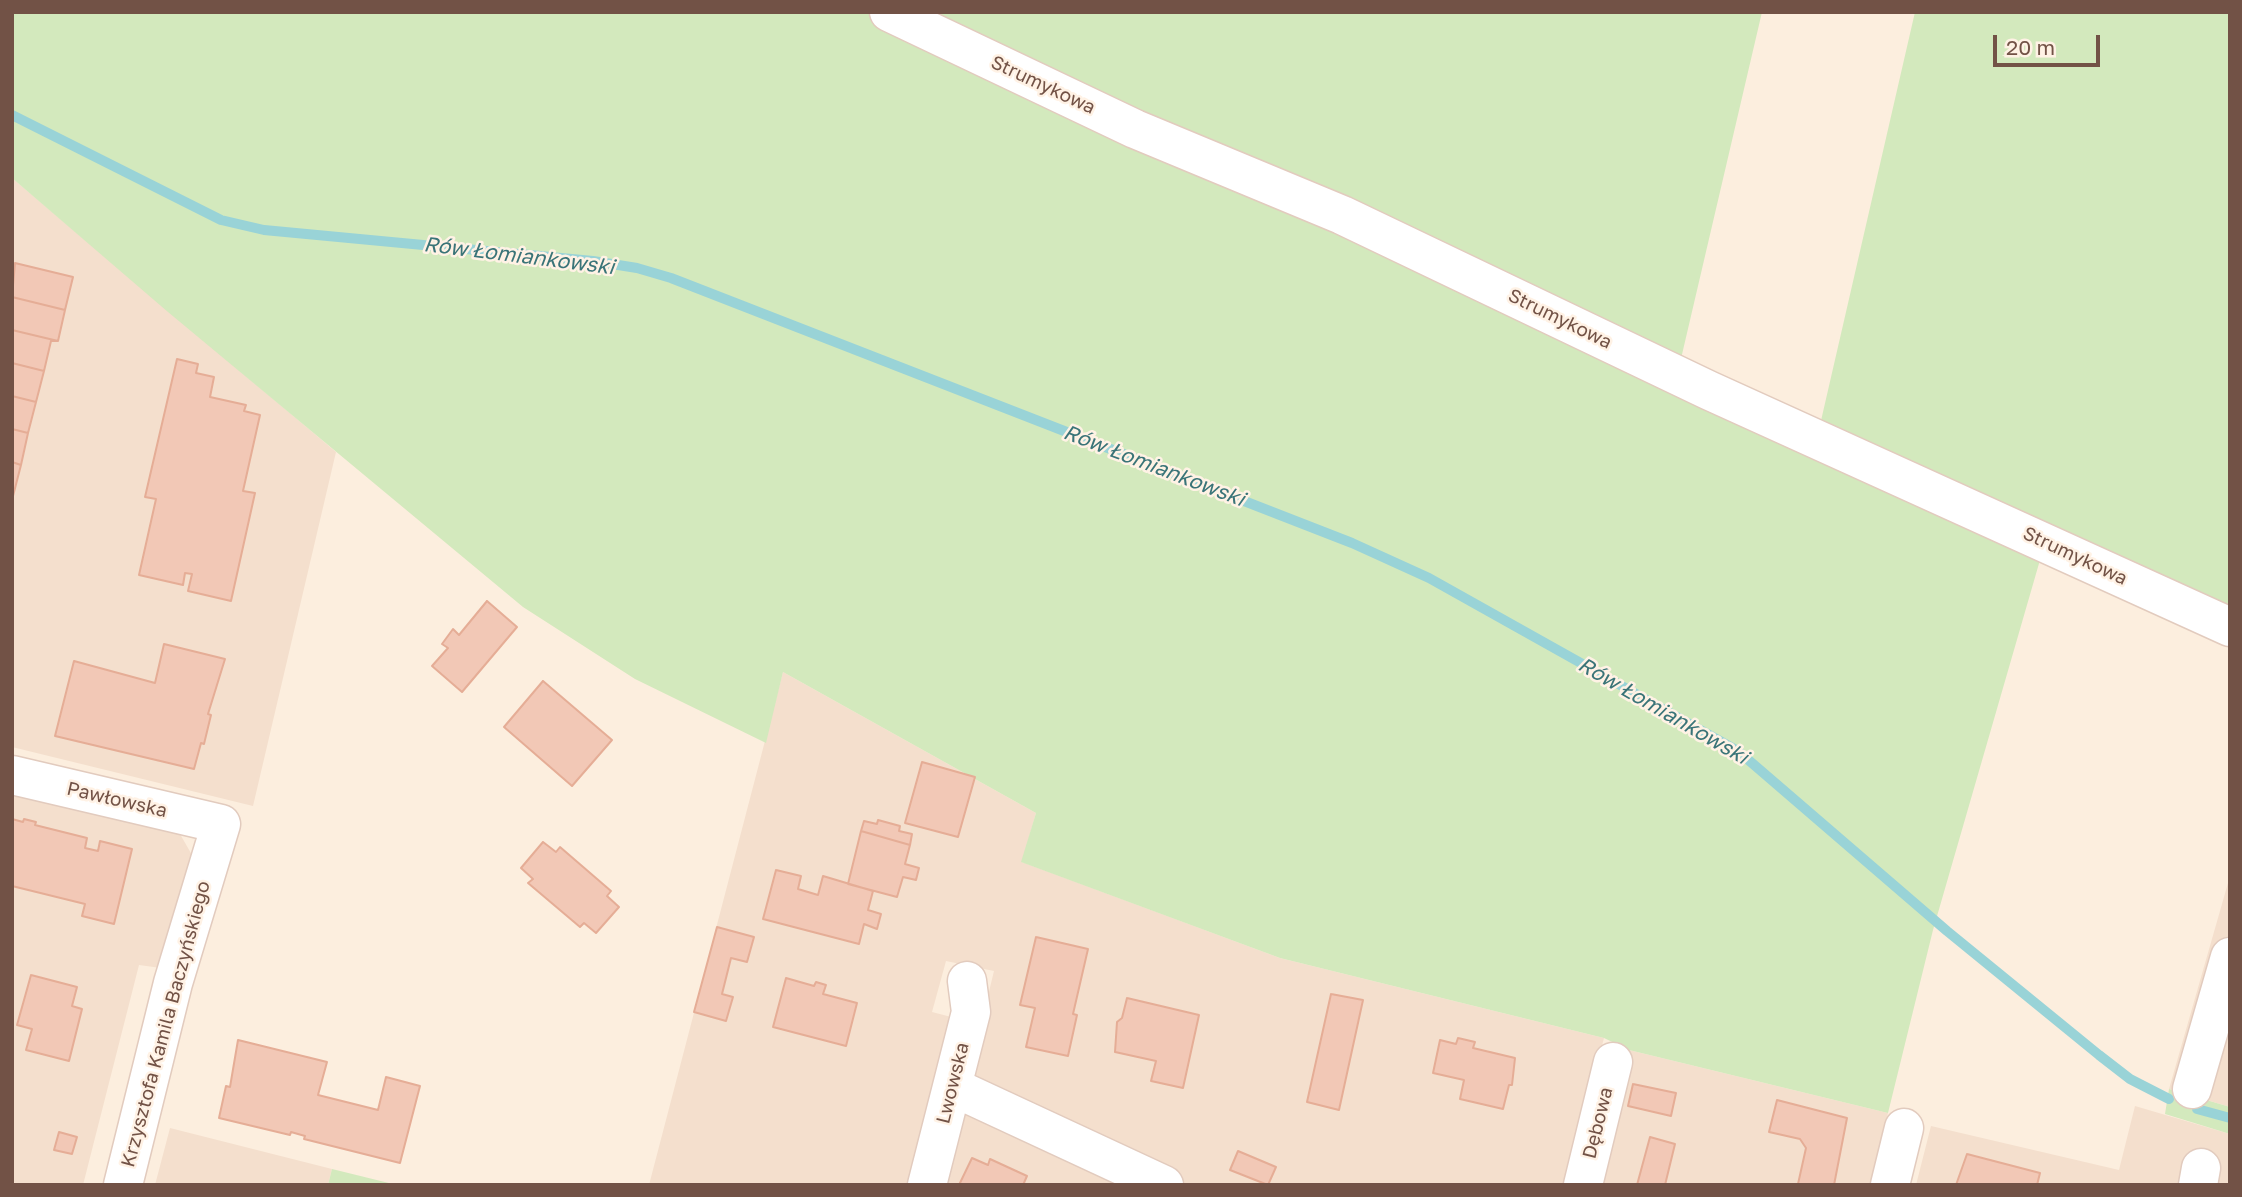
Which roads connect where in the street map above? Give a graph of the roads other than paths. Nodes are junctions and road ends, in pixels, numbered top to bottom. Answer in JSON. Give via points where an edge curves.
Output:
{"nodes":[{"id":1,"x":890,"y":12,"type":"edge"},
{"id":2,"x":2230,"y":627,"type":"edge"},
{"id":3,"x":12,"y":775,"type":"edge"},
{"id":4,"x":221,"y":824,"type":"joint"},
{"id":5,"x":2230,"y":957,"type":"edge"},
{"id":6,"x":967,"y":981,"type":"dead end"},
{"id":7,"x":1613,"y":1062,"type":"dead end"},
{"id":8,"x":953,"y":1087,"type":"junction"},
{"id":9,"x":2192,"y":1089,"type":"dead end"},
{"id":10,"x":1904,"y":1128,"type":"dead end"},
{"id":11,"x":123,"y":1185,"type":"edge"},
{"id":12,"x":927,"y":1185,"type":"edge"},
{"id":13,"x":1164,"y":1185,"type":"edge"},
{"id":14,"x":1583,"y":1185,"type":"edge"},
{"id":15,"x":1890,"y":1185,"type":"edge"}],
"edges":[{"from":1,"to":2,"type":"street","name":"Strumykowa","via":[[1135,129],[1342,215],[1708,390]]},
{"from":3,"to":4,"type":"street","name":"Pawłowska"},
{"from":4,"to":11,"type":"street","name":"Krzysztofa Kamila Baczyńskiego","via":[[173,983]]},
{"from":5,"to":9,"type":"street"},
{"from":6,"to":8,"type":"street","name":"Lwowska","via":[[971,1012]]},
{"from":7,"to":14,"type":"street","name":"Dębowa"},
{"from":8,"to":12,"type":"street","name":"Lwowska"},
{"from":8,"to":13,"type":"street"},
{"from":10,"to":15,"type":"street"}]}
